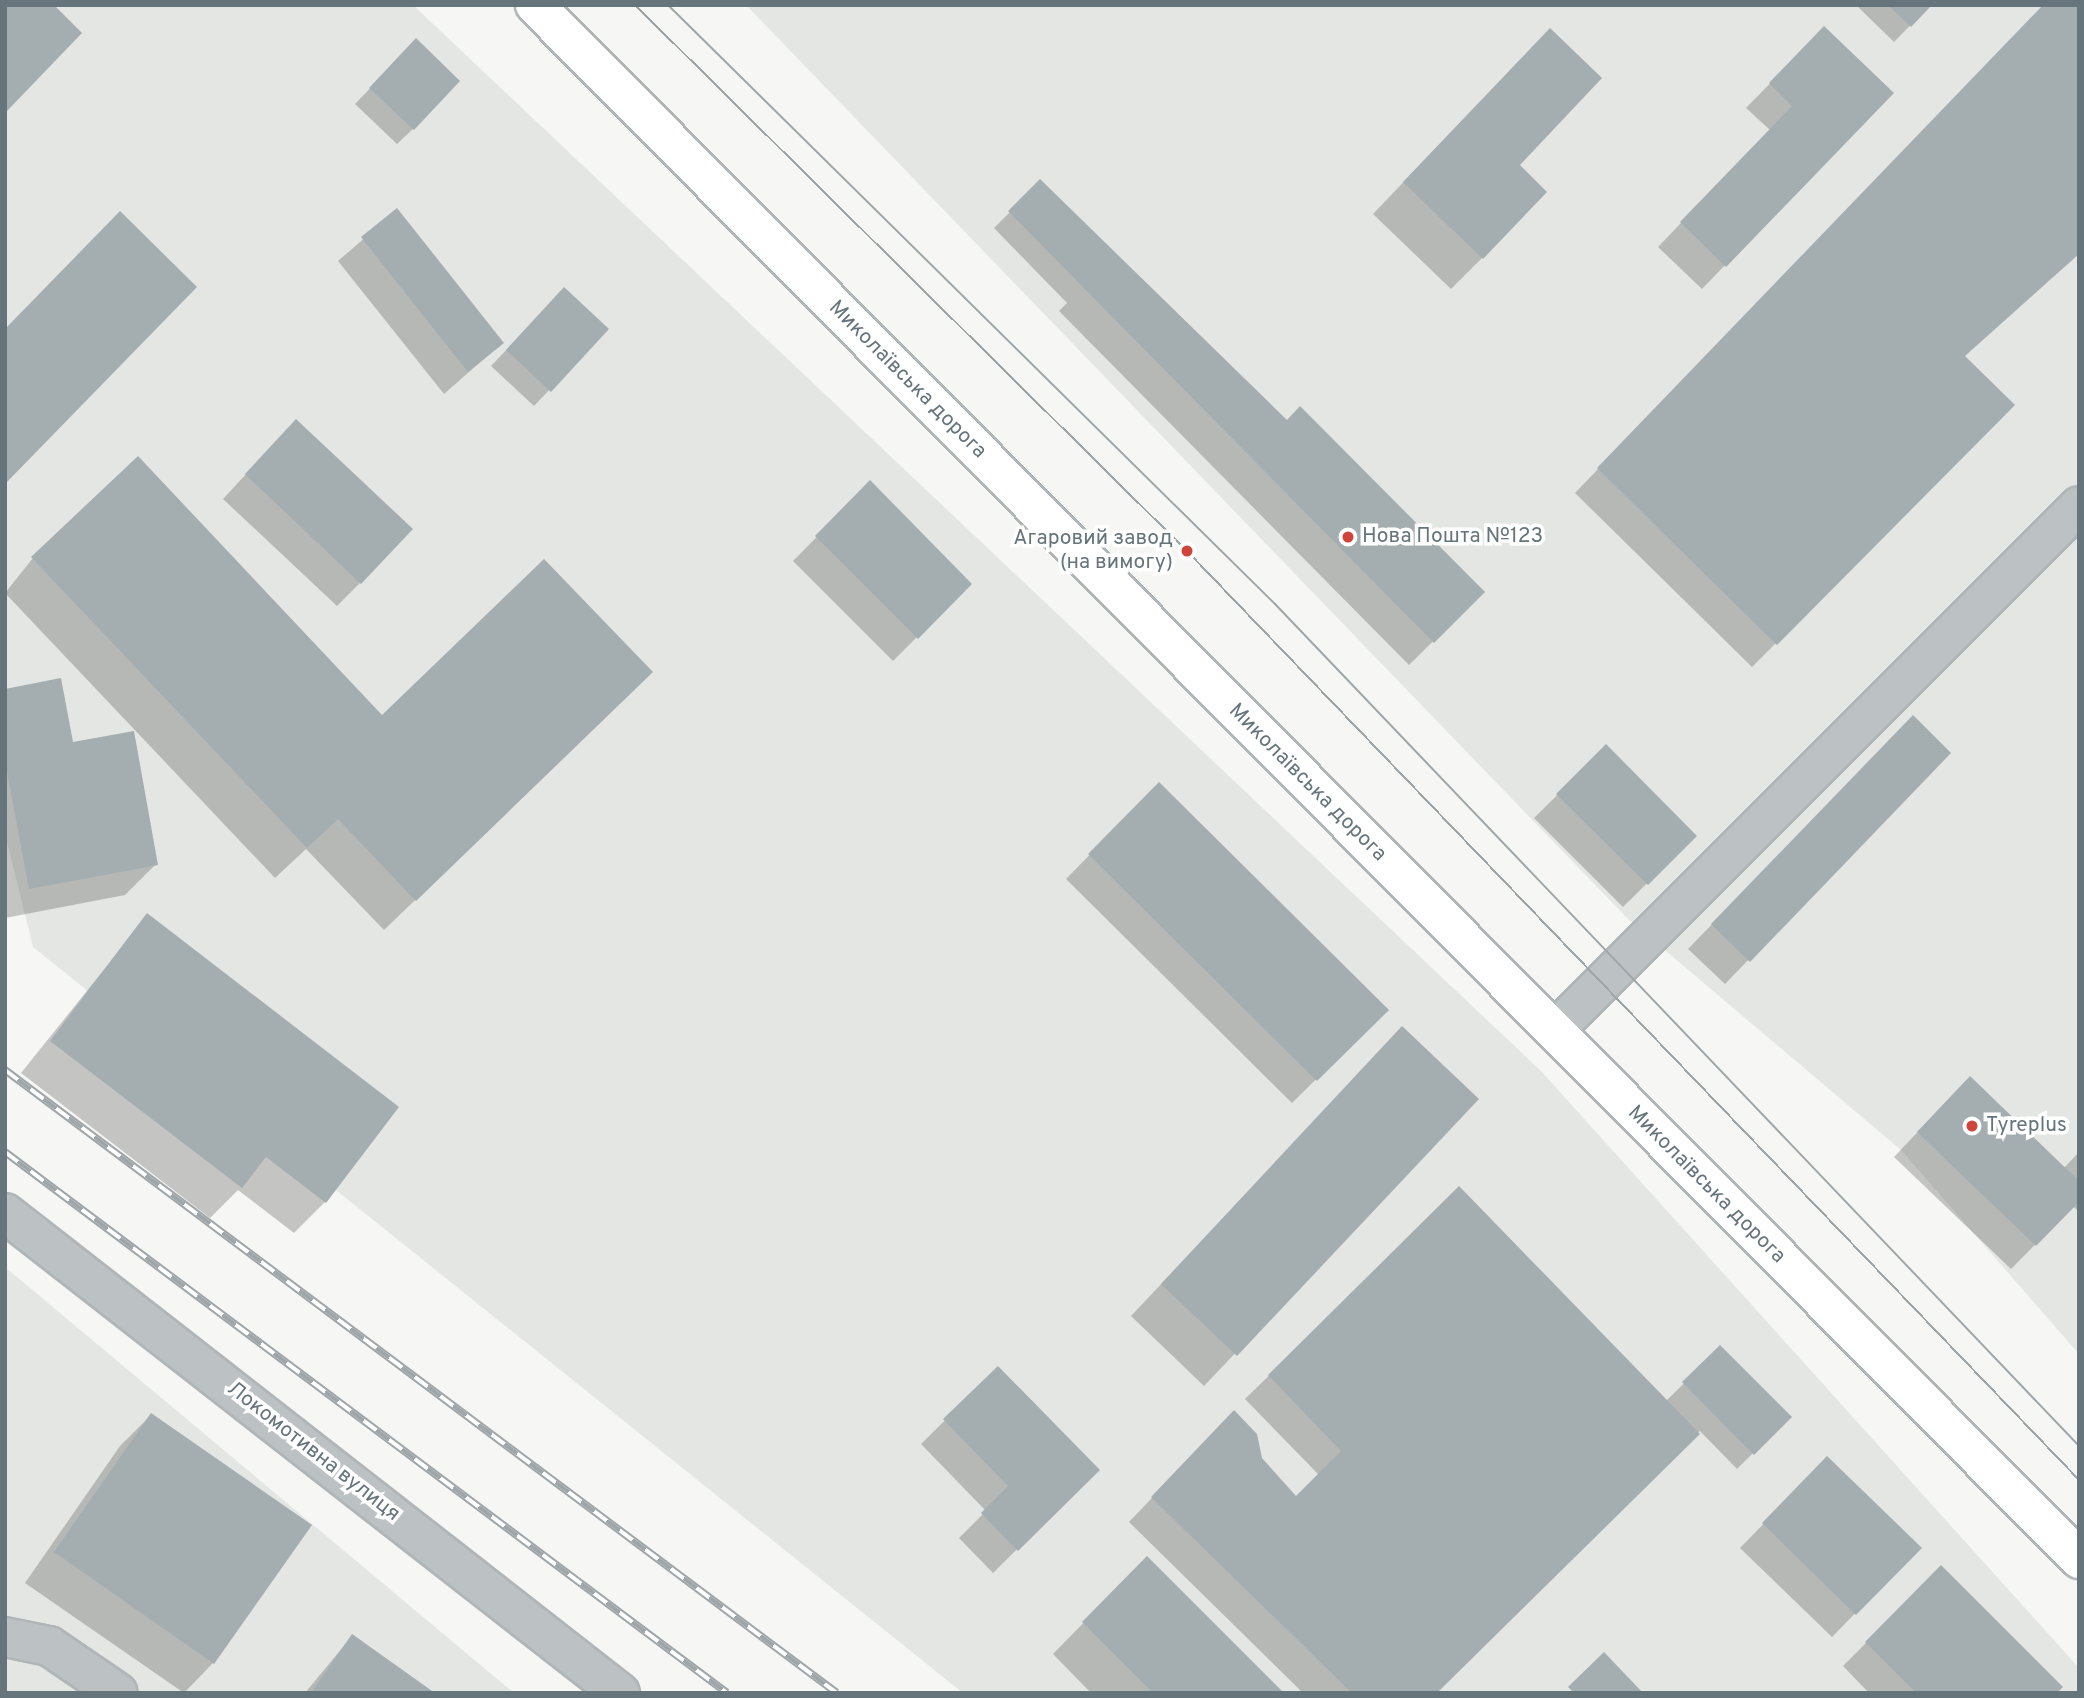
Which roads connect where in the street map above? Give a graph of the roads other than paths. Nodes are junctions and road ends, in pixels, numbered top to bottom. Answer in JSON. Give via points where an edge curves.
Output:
{"nodes":[{"id":1,"x":535,"y":5,"type":"edge"},
{"id":2,"x":2079,"y":506,"type":"edge"},
{"id":3,"x":1554,"y":1031,"type":"junction"},
{"id":4,"x":5,"y":1213,"type":"edge"},
{"id":5,"x":2079,"y":1559,"type":"edge"},
{"id":6,"x":5,"y":1637,"type":"edge"},
{"id":7,"x":118,"y":1693,"type":"edge"},
{"id":8,"x":620,"y":1693,"type":"edge"}],
"edges":[{"from":1,"to":3,"type":"main road","name":"Миколаївська дорога"},
{"from":2,"to":3,"type":"street"},
{"from":3,"to":5,"type":"main road","name":"Миколаївська дорога"},
{"from":4,"to":8,"type":"street","name":"Локомотивна вулиця"},
{"from":6,"to":7,"type":"street","via":[[49,1646]]}]}
